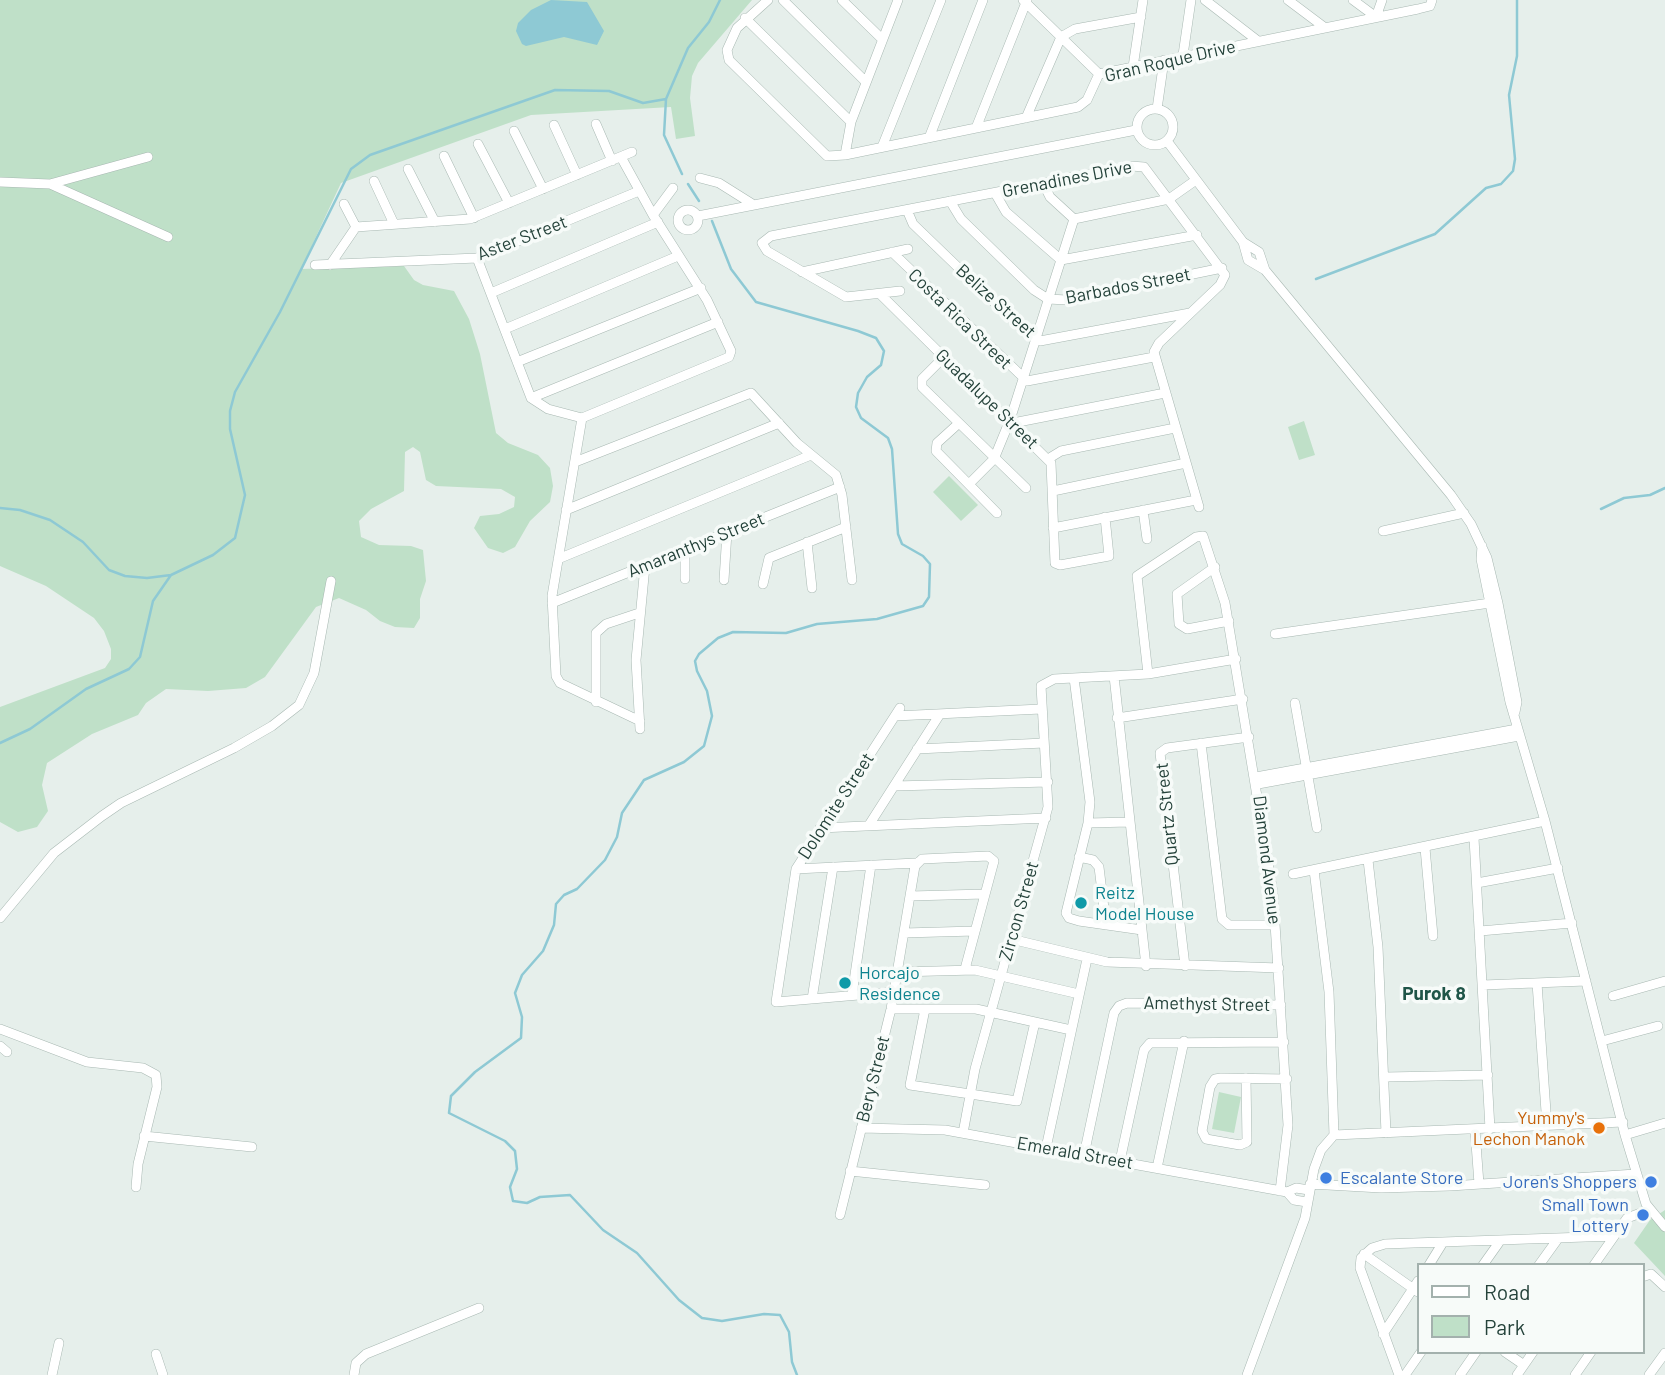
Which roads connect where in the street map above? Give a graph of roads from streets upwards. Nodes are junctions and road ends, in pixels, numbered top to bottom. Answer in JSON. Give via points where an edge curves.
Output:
{"nodes":[{"id":1,"x":768,"y":0,"type":"edge"},
{"id":2,"x":783,"y":0,"type":"edge"},
{"id":3,"x":842,"y":0,"type":"edge"},
{"id":4,"x":898,"y":0,"type":"edge"},
{"id":5,"x":941,"y":0,"type":"edge"},
{"id":6,"x":983,"y":0,"type":"edge"},
{"id":7,"x":1143,"y":0,"type":"edge"},
{"id":8,"x":1191,"y":0,"type":"edge"},
{"id":9,"x":1205,"y":0,"type":"edge"},
{"id":10,"x":1288,"y":0,"type":"edge"},
{"id":11,"x":1353,"y":0,"type":"edge"},
{"id":12,"x":1382,"y":0,"type":"edge"},
{"id":13,"x":1025,"y":1,"type":"edge"},
{"id":14,"x":1431,"y":3,"type":"edge"},
{"id":15,"x":1141,"y":17,"type":"junction"},
{"id":16,"x":1376,"y":17,"type":"junction"},
{"id":17,"x":745,"y":18,"type":"junction"},
{"id":18,"x":1324,"y":27,"type":"junction"},
{"id":19,"x":1061,"y":37,"type":"junction"},
{"id":20,"x":882,"y":39,"type":"junction"},
{"id":21,"x":1258,"y":41,"type":"junction"},
{"id":22,"x":1183,"y":55,"type":"junction"},
{"id":23,"x":1164,"y":60,"type":"junction"},
{"id":24,"x":1133,"y":66,"type":"junction"},
{"id":25,"x":1099,"y":74,"type":"junction"},
{"id":26,"x":866,"y":82,"type":"junction"},
{"id":27,"x":1157,"y":109,"type":"junction"},
{"id":28,"x":1026,"y":118,"type":"junction"},
{"id":29,"x":851,"y":122,"type":"junction"},
{"id":30,"x":596,"y":124,"type":"dead end"},
{"id":31,"x":554,"y":125,"type":"dead end"},
{"id":32,"x":976,"y":128,"type":"junction"},
{"id":33,"x":1136,"y":130,"type":"junction"},
{"id":34,"x":514,"y":131,"type":"dead end"},
{"id":35,"x":929,"y":138,"type":"junction"},
{"id":36,"x":1167,"y":141,"type":"junction"},
{"id":37,"x":478,"y":144,"type":"dead end"},
{"id":38,"x":882,"y":147,"type":"junction"},
{"id":39,"x":632,"y":152,"type":"dead end"},
{"id":40,"x":845,"y":155,"type":"junction"},
{"id":41,"x":444,"y":156,"type":"dead end"},
{"id":42,"x":148,"y":158,"type":"dead end"},
{"id":43,"x":617,"y":159,"type":"junction"},
{"id":44,"x":408,"y":169,"type":"dead end"},
{"id":45,"x":578,"y":175,"type":"junction"},
{"id":46,"x":700,"y":178,"type":"dead end"},
{"id":47,"x":1196,"y":180,"type":"junction"},
{"id":48,"x":373,"y":181,"type":"dead end"},
{"id":49,"x":0,"y":182,"type":"edge"},
{"id":50,"x":1043,"y":183,"type":"junction"},
{"id":51,"x":50,"y":184,"type":"junction"},
{"id":52,"x":673,"y":188,"type":"dead end"},
{"id":53,"x":543,"y":189,"type":"junction"},
{"id":54,"x":639,"y":191,"type":"junction"},
{"id":55,"x":995,"y":192,"type":"junction"},
{"id":56,"x":1169,"y":199,"type":"junction"},
{"id":57,"x":950,"y":201,"type":"junction"},
{"id":58,"x":344,"y":204,"type":"dead end"},
{"id":59,"x":509,"y":204,"type":"junction"},
{"id":60,"x":754,"y":205,"type":"junction"},
{"id":61,"x":907,"y":210,"type":"junction"},
{"id":62,"x":474,"y":218,"type":"junction"},
{"id":63,"x":655,"y":219,"type":"junction"},
{"id":64,"x":1074,"y":219,"type":"junction"},
{"id":65,"x":435,"y":222,"type":"junction"},
{"id":66,"x":394,"y":224,"type":"junction"},
{"id":67,"x":356,"y":227,"type":"junction"},
{"id":68,"x":663,"y":232,"type":"junction"},
{"id":69,"x":1197,"y":235,"type":"junction"},
{"id":70,"x":168,"y":237,"type":"dead end"},
{"id":71,"x":1243,"y":242,"type":"junction"},
{"id":72,"x":908,"y":249,"type":"dead end"},
{"id":73,"x":892,"y":252,"type":"junction"},
{"id":74,"x":678,"y":256,"type":"junction"},
{"id":75,"x":477,"y":258,"type":"junction"},
{"id":76,"x":1061,"y":260,"type":"junction"},
{"id":77,"x":315,"y":265,"type":"dead end"},
{"id":78,"x":330,"y":265,"type":"junction"},
{"id":79,"x":1222,"y":268,"type":"junction"},
{"id":80,"x":1265,"y":270,"type":"junction"},
{"id":81,"x":802,"y":272,"type":"junction"},
{"id":82,"x":701,"y":288,"type":"junction"},
{"id":83,"x":900,"y":291,"type":"dead end"},
{"id":84,"x":491,"y":293,"type":"junction"},
{"id":85,"x":880,"y":294,"type":"junction"},
{"id":86,"x":1048,"y":299,"type":"junction"},
{"id":87,"x":1191,"y":313,"type":"junction"},
{"id":88,"x":718,"y":322,"type":"junction"},
{"id":89,"x":505,"y":328,"type":"junction"},
{"id":90,"x":1035,"y":339,"type":"junction"},
{"id":91,"x":944,"y":357,"type":"junction"},
{"id":92,"x":1154,"y":357,"type":"junction"},
{"id":93,"x":517,"y":362,"type":"junction"},
{"id":94,"x":1023,"y":380,"type":"junction"},
{"id":95,"x":1165,"y":393,"type":"junction"},
{"id":96,"x":531,"y":398,"type":"junction"},
{"id":97,"x":582,"y":418,"type":"junction"},
{"id":98,"x":1011,"y":422,"type":"junction"},
{"id":99,"x":779,"y":423,"type":"junction"},
{"id":100,"x":958,"y":424,"type":"junction"},
{"id":101,"x":1175,"y":428,"type":"junction"},
{"id":102,"x":811,"y":454,"type":"junction"},
{"id":103,"x":994,"y":459,"type":"junction"},
{"id":104,"x":1048,"y":459,"type":"junction"},
{"id":105,"x":575,"y":462,"type":"junction"},
{"id":106,"x":1186,"y":463,"type":"junction"},
{"id":107,"x":969,"y":484,"type":"junction"},
{"id":108,"x":840,"y":487,"type":"junction"},
{"id":109,"x":1026,"y":488,"type":"dead end"},
{"id":110,"x":1053,"y":491,"type":"junction"},
{"id":111,"x":566,"y":510,"type":"junction"},
{"id":112,"x":1143,"y":510,"type":"junction"},
{"id":113,"x":997,"y":513,"type":"dead end"},
{"id":114,"x":1464,"y":513,"type":"junction"},
{"id":115,"x":1105,"y":517,"type":"junction"},
{"id":116,"x":846,"y":527,"type":"junction"},
{"id":117,"x":1053,"y":528,"type":"junction"},
{"id":118,"x":1382,"y":531,"type":"dead end"},
{"id":119,"x":727,"y":532,"type":"junction"},
{"id":120,"x":1147,"y":538,"type":"dead end"},
{"id":121,"x":807,"y":542,"type":"junction"},
{"id":122,"x":1482,"y":546,"type":"junction"},
{"id":123,"x":685,"y":549,"type":"junction"},
{"id":124,"x":558,"y":559,"type":"junction"},
{"id":125,"x":645,"y":566,"type":"junction"},
{"id":126,"x":1215,"y":567,"type":"junction"},
{"id":127,"x":685,"y":579,"type":"dead end"},
{"id":128,"x":724,"y":580,"type":"dead end"},
{"id":129,"x":852,"y":580,"type":"dead end"},
{"id":130,"x":331,"y":581,"type":"dead end"},
{"id":131,"x":764,"y":584,"type":"dead end"},
{"id":132,"x":812,"y":588,"type":"dead end"},
{"id":133,"x":552,"y":603,"type":"junction"},
{"id":134,"x":1490,"y":603,"type":"junction"},
{"id":135,"x":639,"y":613,"type":"junction"},
{"id":136,"x":1229,"y":621,"type":"junction"},
{"id":137,"x":1275,"y":634,"type":"dead end"},
{"id":138,"x":1236,"y":659,"type":"junction"},
{"id":139,"x":1148,"y":674,"type":"junction"},
{"id":140,"x":1114,"y":676,"type":"junction"},
{"id":141,"x":1074,"y":678,"type":"junction"},
{"id":142,"x":1243,"y":699,"type":"junction"},
{"id":143,"x":596,"y":702,"type":"junction"},
{"id":144,"x":1295,"y":704,"type":"dead end"},
{"id":145,"x":1041,"y":709,"type":"junction"},
{"id":146,"x":940,"y":714,"type":"junction"},
{"id":147,"x":1515,"y":716,"type":"junction"},
{"id":148,"x":1118,"y":718,"type":"junction"},
{"id":149,"x":1518,"y":733,"type":"junction"},
{"id":150,"x":1250,"y":737,"type":"junction"},
{"id":151,"x":1044,"y":743,"type":"junction"},
{"id":152,"x":1201,"y":743,"type":"junction"},
{"id":153,"x":917,"y":749,"type":"junction"},
{"id":154,"x":1307,"y":771,"type":"junction"},
{"id":155,"x":1257,"y":780,"type":"junction"},
{"id":156,"x":1048,"y":782,"type":"junction"},
{"id":157,"x":894,"y":786,"type":"junction"},
{"id":158,"x":1046,"y":818,"type":"junction"},
{"id":159,"x":1545,"y":821,"type":"junction"},
{"id":160,"x":1130,"y":822,"type":"junction"},
{"id":161,"x":1088,"y":823,"type":"junction"},
{"id":162,"x":869,"y":825,"type":"junction"},
{"id":163,"x":820,"y":828,"type":"junction"},
{"id":164,"x":1317,"y":828,"type":"dead end"},
{"id":165,"x":1474,"y":838,"type":"junction"},
{"id":166,"x":1425,"y":848,"type":"junction"},
{"id":167,"x":1079,"y":857,"type":"junction"},
{"id":168,"x":1368,"y":860,"type":"junction"},
{"id":169,"x":918,"y":862,"type":"junction"},
{"id":170,"x":871,"y":865,"type":"junction"},
{"id":171,"x":833,"y":867,"type":"junction"},
{"id":172,"x":1558,"y":868,"type":"junction"},
{"id":173,"x":796,"y":869,"type":"junction"},
{"id":174,"x":1314,"y":870,"type":"junction"},
{"id":175,"x":1293,"y":874,"type":"dead end"},
{"id":176,"x":1477,"y":883,"type":"junction"},
{"id":177,"x":985,"y":894,"type":"junction"},
{"id":178,"x":910,"y":896,"type":"junction"},
{"id":179,"x":4,"y":904,"type":"edge"},
{"id":180,"x":0,"y":918,"type":"edge"},
{"id":181,"x":1572,"y":923,"type":"junction"},
{"id":182,"x":1106,"y":925,"type":"junction"},
{"id":183,"x":1275,"y":925,"type":"junction"},
{"id":184,"x":1143,"y":930,"type":"junction"},
{"id":185,"x":975,"y":931,"type":"junction"},
{"id":186,"x":1480,"y":932,"type":"junction"},
{"id":187,"x":904,"y":933,"type":"junction"},
{"id":188,"x":1433,"y":936,"type":"dead end"},
{"id":189,"x":1012,"y":939,"type":"junction"},
{"id":190,"x":1087,"y":958,"type":"junction"},
{"id":191,"x":1146,"y":966,"type":"junction"},
{"id":192,"x":1185,"y":966,"type":"junction"},
{"id":193,"x":1279,"y":968,"type":"junction"},
{"id":194,"x":965,"y":969,"type":"junction"},
{"id":195,"x":898,"y":972,"type":"junction"},
{"id":196,"x":1001,"y":976,"type":"junction"},
{"id":197,"x":1586,"y":981,"type":"junction"},
{"id":198,"x":1665,"y":981,"type":"edge"},
{"id":199,"x":1537,"y":983,"type":"junction"},
{"id":200,"x":1483,"y":985,"type":"junction"},
{"id":201,"x":894,"y":992,"type":"junction"},
{"id":202,"x":1079,"y":993,"type":"junction"},
{"id":203,"x":852,"y":995,"type":"junction"},
{"id":204,"x":1613,"y":996,"type":"dead end"},
{"id":205,"x":812,"y":999,"type":"junction"},
{"id":206,"x":1281,"y":1005,"type":"junction"},
{"id":207,"x":891,"y":1009,"type":"junction"},
{"id":208,"x":925,"y":1009,"type":"junction"},
{"id":209,"x":991,"y":1012,"type":"junction"},
{"id":210,"x":1035,"y":1022,"type":"junction"},
{"id":211,"x":1658,"y":1026,"type":"dead end"},
{"id":212,"x":0,"y":1029,"type":"edge"},
{"id":213,"x":1071,"y":1030,"type":"junction"},
{"id":214,"x":1184,"y":1041,"type":"junction"},
{"id":215,"x":1602,"y":1041,"type":"junction"},
{"id":216,"x":1284,"y":1042,"type":"junction"},
{"id":217,"x":1488,"y":1075,"type":"junction"},
{"id":218,"x":1385,"y":1077,"type":"junction"},
{"id":219,"x":1246,"y":1078,"type":"junction"},
{"id":220,"x":1287,"y":1079,"type":"junction"},
{"id":221,"x":969,"y":1094,"type":"junction"},
{"id":222,"x":1623,"y":1122,"type":"junction"},
{"id":223,"x":1665,"y":1123,"type":"edge"},
{"id":224,"x":1547,"y":1126,"type":"junction"},
{"id":225,"x":861,"y":1128,"type":"junction"},
{"id":226,"x":1490,"y":1129,"type":"junction"},
{"id":227,"x":1475,"y":1130,"type":"junction"},
{"id":228,"x":963,"y":1133,"type":"junction"},
{"id":229,"x":1386,"y":1133,"type":"junction"},
{"id":230,"x":1334,"y":1135,"type":"junction"},
{"id":231,"x":1625,"y":1135,"type":"junction"},
{"id":232,"x":144,"y":1136,"type":"junction"},
{"id":233,"x":252,"y":1147,"type":"dead end"},
{"id":234,"x":1046,"y":1148,"type":"junction"},
{"id":235,"x":1084,"y":1155,"type":"junction"},
{"id":236,"x":1120,"y":1161,"type":"junction"},
{"id":237,"x":1157,"y":1168,"type":"junction"},
{"id":238,"x":850,"y":1171,"type":"junction"},
{"id":239,"x":1636,"y":1174,"type":"junction"},
{"id":240,"x":1479,"y":1184,"type":"junction"},
{"id":241,"x":985,"y":1185,"type":"dead end"},
{"id":242,"x":136,"y":1187,"type":"dead end"},
{"id":243,"x":1310,"y":1187,"type":"junction"},
{"id":244,"x":1284,"y":1191,"type":"junction"},
{"id":245,"x":1307,"y":1202,"type":"junction"},
{"id":246,"x":1649,"y":1210,"type":"junction"},
{"id":247,"x":839,"y":1215,"type":"dead end"},
{"id":248,"x":1665,"y":1227,"type":"edge"},
{"id":249,"x":1614,"y":1236,"type":"junction"},
{"id":250,"x":1557,"y":1240,"type":"junction"},
{"id":251,"x":1500,"y":1241,"type":"junction"},
{"id":252,"x":1442,"y":1244,"type":"junction"},
{"id":253,"x":1364,"y":1254,"type":"junction"},
{"id":254,"x":1430,"y":1263,"type":"edge"},
{"id":255,"x":1484,"y":1263,"type":"edge"},
{"id":256,"x":1540,"y":1263,"type":"edge"},
{"id":257,"x":1595,"y":1263,"type":"edge"},
{"id":258,"x":1644,"y":1276,"type":"edge"},
{"id":259,"x":1416,"y":1286,"type":"edge"},
{"id":260,"x":1665,"y":1287,"type":"edge"},
{"id":261,"x":1416,"y":1288,"type":"edge"},
{"id":262,"x":480,"y":1308,"type":"dead end"},
{"id":263,"x":1383,"y":1334,"type":"junction"},
{"id":264,"x":59,"y":1343,"type":"dead end"},
{"id":265,"x":1665,"y":1353,"type":"edge"},
{"id":266,"x":156,"y":1354,"type":"dead end"},
{"id":267,"x":1420,"y":1354,"type":"edge"},
{"id":268,"x":1475,"y":1354,"type":"edge"},
{"id":269,"x":1508,"y":1354,"type":"edge"},
{"id":270,"x":1532,"y":1354,"type":"edge"},
{"id":271,"x":1590,"y":1354,"type":"edge"},
{"id":272,"x":1524,"y":1365,"type":"junction"},
{"id":273,"x":52,"y":1375,"type":"edge"},
{"id":274,"x":163,"y":1375,"type":"edge"},
{"id":275,"x":354,"y":1375,"type":"edge"},
{"id":276,"x":1247,"y":1375,"type":"edge"},
{"id":277,"x":1399,"y":1375,"type":"edge"},
{"id":278,"x":1405,"y":1375,"type":"edge"},
{"id":279,"x":1460,"y":1375,"type":"edge"},
{"id":280,"x":1517,"y":1375,"type":"edge"},
{"id":281,"x":1575,"y":1375,"type":"edge"},
{"id":282,"x":1649,"y":1375,"type":"edge"}],
"edges":[{"from":1,"to":17,"type":"street"},
{"from":2,"to":26,"type":"street"},
{"from":3,"to":20,"type":"street"},
{"from":4,"to":20,"type":"street"},
{"from":5,"to":38,"type":"street"},
{"from":6,"to":35,"type":"street"},
{"from":7,"to":15,"type":"street"},
{"from":8,"to":22,"type":"street"},
{"from":9,"to":21,"type":"street"},
{"from":10,"to":18,"type":"street"},
{"from":11,"to":16,"type":"street"},
{"from":12,"to":16,"type":"street"},
{"from":13,"to":19,"type":"street"},
{"from":13,"to":32,"type":"street"},
{"from":14,"to":16,"type":"street","name":"Gran Roque Drive"},
{"from":15,"to":19,"type":"street","via":[[1075,29]]},
{"from":15,"to":24,"type":"street"},
{"from":16,"to":18,"type":"street","name":"Gran Roque Drive"},
{"from":17,"to":29,"type":"street"},
{"from":17,"to":40,"type":"street","via":[[727,50],[731,65],[822,153]]},
{"from":18,"to":21,"type":"street","name":"Gran Roque Drive"},
{"from":19,"to":25,"type":"street"},
{"from":19,"to":28,"type":"street"},
{"from":20,"to":26,"type":"street"},
{"from":21,"to":22,"type":"street","name":"Gran Roque Drive"},
{"from":22,"to":23,"type":"street","name":"Gran Roque Drive"},
{"from":23,"to":24,"type":"street","name":"Gran Roque Drive"},
{"from":23,"to":27,"type":"street"},
{"from":24,"to":25,"type":"street","name":"Gran Roque Drive"},
{"from":25,"to":28,"type":"street","name":"Gran Roque Drive","via":[[1083,105]]},
{"from":26,"to":29,"type":"street"},
{"from":27,"to":33,"type":"street","via":[[1143,113]]},
{"from":27,"to":36,"type":"street","via":[[1172,122]]},
{"from":28,"to":32,"type":"street","name":"Gran Roque Drive"},
{"from":29,"to":40,"type":"street"},
{"from":30,"to":43,"type":"street"},
{"from":31,"to":45,"type":"street"},
{"from":32,"to":35,"type":"street","name":"Gran Roque Drive"},
{"from":33,"to":36,"type":"street","via":[[1148,145]]},
{"from":33,"to":60,"type":"street"},
{"from":34,"to":53,"type":"street"},
{"from":35,"to":38,"type":"street","name":"Gran Roque Drive"},
{"from":36,"to":47,"type":"street"},
{"from":37,"to":59,"type":"street"},
{"from":38,"to":40,"type":"street","name":"Gran Roque Drive"},
{"from":39,"to":43,"type":"street"},
{"from":41,"to":62,"type":"street"},
{"from":42,"to":51,"type":"street"},
{"from":43,"to":45,"type":"street"},
{"from":43,"to":54,"type":"street"},
{"from":44,"to":65,"type":"street"},
{"from":45,"to":53,"type":"street"},
{"from":46,"to":60,"type":"street","via":[[719,183]]},
{"from":47,"to":56,"type":"street"},
{"from":47,"to":71,"type":"street"},
{"from":48,"to":66,"type":"street"},
{"from":49,"to":51,"type":"street"},
{"from":50,"to":55,"type":"street","name":"Grenadines Drive"},
{"from":50,"to":56,"type":"street","name":"Grenadines Drive","via":[[1140,165]]},
{"from":50,"to":64,"type":"street","via":[[1050,197]]},
{"from":51,"to":70,"type":"street"},
{"from":52,"to":63,"type":"street"},
{"from":53,"to":59,"type":"street"},
{"from":54,"to":63,"type":"street"},
{"from":54,"to":75,"type":"street","name":"Aster Street"},
{"from":55,"to":57,"type":"street","name":"Grenadines Drive"},
{"from":55,"to":76,"type":"street","via":[[1006,212]]},
{"from":56,"to":64,"type":"street"},
{"from":56,"to":69,"type":"street","name":"Grenadines Drive"},
{"from":57,"to":61,"type":"street","name":"Grenadines Drive"},
{"from":57,"to":86,"type":"street","name":"Barbados Street","via":[[961,219]]},
{"from":58,"to":67,"type":"street"},
{"from":59,"to":62,"type":"street"},
{"from":60,"to":68,"type":"street","via":[[698,216],[690,230],[678,224]]},
{"from":61,"to":81,"type":"street","name":"Grenadines Drive","via":[[771,236],[762,243],[767,251]]},
{"from":61,"to":90,"type":"street","name":"Belize Street","via":[[914,224]]},
{"from":62,"to":65,"type":"street"},
{"from":63,"to":68,"type":"street"},
{"from":63,"to":84,"type":"street"},
{"from":64,"to":76,"type":"street"},
{"from":65,"to":66,"type":"street"},
{"from":66,"to":67,"type":"street"},
{"from":67,"to":78,"type":"street"},
{"from":68,"to":74,"type":"street"},
{"from":69,"to":76,"type":"street"},
{"from":69,"to":79,"type":"street","name":"Grenadines Drive"},
{"from":71,"to":80,"type":"street","via":[[1259,251]]},
{"from":71,"to":80,"type":"street","via":[[1248,261]]},
{"from":72,"to":73,"type":"street","name":"Costa Rica Street"},
{"from":73,"to":81,"type":"street","name":"Costa Rica Street"},
{"from":73,"to":94,"type":"street","name":"Costa Rica Street"},
{"from":74,"to":82,"type":"street"},
{"from":74,"to":89,"type":"street"},
{"from":75,"to":78,"type":"street","name":"Aster Street"},
{"from":75,"to":84,"type":"street"},
{"from":76,"to":86,"type":"street"},
{"from":77,"to":78,"type":"street","name":"Aster Street"},
{"from":79,"to":86,"type":"street","name":"Barbados Street","via":[[1067,300]]},
{"from":79,"to":87,"type":"street","via":[[1223,282]]},
{"from":80,"to":114,"type":"street"},
{"from":81,"to":85,"type":"street","via":[[846,297]]},
{"from":82,"to":88,"type":"street"},
{"from":82,"to":93,"type":"street"},
{"from":83,"to":85,"type":"street"},
{"from":84,"to":89,"type":"street"},
{"from":85,"to":91,"type":"street","name":"Guadalupe Street"},
{"from":86,"to":90,"type":"street"},
{"from":87,"to":90,"type":"street","name":"Belize Street","via":[[1051,341]]},
{"from":87,"to":92,"type":"street","via":[[1156,345]]},
{"from":88,"to":96,"type":"street"},
{"from":88,"to":97,"type":"street","via":[[731,355]]},
{"from":89,"to":93,"type":"street"},
{"from":90,"to":94,"type":"street"},
{"from":91,"to":98,"type":"street","name":"Guadalupe Street"},
{"from":91,"to":100,"type":"street","via":[[921,384]]},
{"from":92,"to":94,"type":"street","name":"Costa Rica Street"},
{"from":92,"to":95,"type":"street"},
{"from":93,"to":96,"type":"street"},
{"from":94,"to":98,"type":"street"},
{"from":95,"to":98,"type":"street"},
{"from":95,"to":101,"type":"street"},
{"from":96,"to":97,"type":"street","via":[[548,409]]},
{"from":97,"to":105,"type":"street"},
{"from":98,"to":103,"type":"street"},
{"from":98,"to":104,"type":"street","name":"Guadalupe Street"},
{"from":99,"to":102,"type":"street"},
{"from":99,"to":105,"type":"street","via":[[751,393]]},
{"from":99,"to":111,"type":"street"},
{"from":100,"to":103,"type":"street"},
{"from":100,"to":107,"type":"street","via":[[936,448]]},
{"from":101,"to":104,"type":"street","via":[[1061,451]]},
{"from":101,"to":106,"type":"street"},
{"from":102,"to":108,"type":"street","via":[[832,470]]},
{"from":102,"to":124,"type":"street"},
{"from":103,"to":107,"type":"street"},
{"from":103,"to":109,"type":"street"},
{"from":104,"to":110,"type":"street","name":"Guadalupe Street"},
{"from":105,"to":111,"type":"street"},
{"from":106,"to":110,"type":"street"},
{"from":106,"to":112,"type":"street","via":[[1198,504]]},
{"from":107,"to":113,"type":"street"},
{"from":108,"to":116,"type":"street"},
{"from":108,"to":119,"type":"street","name":"Amaranthys Street"},
{"from":110,"to":117,"type":"street","name":"Guadalupe Street"},
{"from":111,"to":124,"type":"street"},
{"from":112,"to":115,"type":"street"},
{"from":112,"to":120,"type":"street"},
{"from":114,"to":118,"type":"street"},
{"from":114,"to":122,"type":"street"},
{"from":115,"to":117,"type":"street"},
{"from":115,"to":117,"type":"street","name":"Guadalupe Street","via":[[1109,556],[1055,563]]},
{"from":116,"to":121,"type":"street"},
{"from":116,"to":129,"type":"street"},
{"from":119,"to":123,"type":"street","name":"Amaranthys Street"},
{"from":119,"to":128,"type":"street"},
{"from":121,"to":131,"type":"street","via":[[767,560]]},
{"from":121,"to":132,"type":"street"},
{"from":122,"to":134,"type":"street"},
{"from":122,"to":147,"type":"street","via":[[1503,628],[1517,702]]},
{"from":123,"to":125,"type":"street","name":"Amaranthys Street"},
{"from":123,"to":127,"type":"street"},
{"from":124,"to":133,"type":"street"},
{"from":125,"to":133,"type":"street","name":"Amaranthys Street"},
{"from":125,"to":135,"type":"street"},
{"from":126,"to":136,"type":"street","name":"Diamond Avenue"},
{"from":126,"to":136,"type":"street","via":[[1177,594],[1179,624],[1187,629]]},
{"from":126,"to":139,"type":"street","name":"Diamond Avenue","via":[[1203,536],[1137,576]]},
{"from":130,"to":179,"type":"street","via":[[314,673],[299,705],[244,742],[121,803],[54,853]]},
{"from":133,"to":143,"type":"street","via":[[557,679]]},
{"from":134,"to":137,"type":"street"},
{"from":134,"to":147,"type":"street"},
{"from":135,"to":143,"type":"street","via":[[606,624],[596,633]]},
{"from":135,"to":143,"type":"street","via":[[640,725]]},
{"from":136,"to":138,"type":"street","name":"Diamond Avenue"},
{"from":138,"to":139,"type":"street"},
{"from":138,"to":142,"type":"street","name":"Diamond Avenue"},
{"from":139,"to":140,"type":"street"},
{"from":140,"to":141,"type":"street"},
{"from":140,"to":148,"type":"street"},
{"from":141,"to":145,"type":"street","name":"Zircon Street","via":[[1048,680],[1041,686]]},
{"from":141,"to":161,"type":"street","via":[[1090,792]]},
{"from":142,"to":148,"type":"street"},
{"from":142,"to":150,"type":"street","name":"Diamond Avenue"},
{"from":144,"to":154,"type":"street"},
{"from":145,"to":146,"type":"street"},
{"from":145,"to":151,"type":"street","name":"Zircon Street"},
{"from":146,"to":153,"type":"street"},
{"from":146,"to":163,"type":"street","name":"Dolomite Street","via":[[897,712]]},
{"from":147,"to":149,"type":"street"},
{"from":148,"to":160,"type":"street"},
{"from":149,"to":154,"type":"street"},
{"from":149,"to":159,"type":"street"},
{"from":150,"to":152,"type":"street","name":"Quartz Street"},
{"from":150,"to":155,"type":"street","name":"Diamond Avenue"},
{"from":151,"to":153,"type":"street"},
{"from":151,"to":156,"type":"street","name":"Zircon Street"},
{"from":152,"to":183,"type":"street","via":[[1222,919],[1229,925]]},
{"from":152,"to":192,"type":"street","name":"Quartz Street","via":[[1167,748],[1160,756]]},
{"from":153,"to":157,"type":"street"},
{"from":154,"to":155,"type":"street"},
{"from":154,"to":164,"type":"street"},
{"from":155,"to":183,"type":"street","name":"Diamond Avenue"},
{"from":156,"to":157,"type":"street"},
{"from":156,"to":158,"type":"street","name":"Zircon Street"},
{"from":157,"to":162,"type":"street"},
{"from":158,"to":162,"type":"street"},
{"from":158,"to":189,"type":"street","name":"Zircon Street"},
{"from":159,"to":165,"type":"street"},
{"from":159,"to":172,"type":"street"},
{"from":160,"to":161,"type":"street"},
{"from":160,"to":184,"type":"street"},
{"from":161,"to":167,"type":"street"},
{"from":162,"to":163,"type":"street"},
{"from":163,"to":173,"type":"street","name":"Dolomite Street"},
{"from":165,"to":166,"type":"street"},
{"from":165,"to":176,"type":"street"},
{"from":166,"to":168,"type":"street"},
{"from":166,"to":188,"type":"street"},
{"from":167,"to":182,"type":"street","via":[[1093,860],[1099,867]]},
{"from":167,"to":182,"type":"street","via":[[1067,916]]},
{"from":168,"to":174,"type":"street"},
{"from":168,"to":218,"type":"street"},
{"from":169,"to":170,"type":"street"},
{"from":169,"to":177,"type":"street","via":[[926,857],[993,859]]},
{"from":169,"to":178,"type":"street","name":"Bery Street"},
{"from":170,"to":171,"type":"street"},
{"from":170,"to":203,"type":"street"},
{"from":171,"to":173,"type":"street"},
{"from":171,"to":205,"type":"street"},
{"from":172,"to":176,"type":"street"},
{"from":172,"to":181,"type":"street"},
{"from":173,"to":205,"type":"street","name":"Dolomite Street","via":[[776,1002]]},
{"from":174,"to":175,"type":"street"},
{"from":174,"to":230,"type":"street","via":[[1328,979]]},
{"from":176,"to":186,"type":"street"},
{"from":177,"to":178,"type":"street"},
{"from":177,"to":185,"type":"street"},
{"from":178,"to":187,"type":"street","name":"Bery Street"},
{"from":179,"to":180,"type":"street"},
{"from":181,"to":186,"type":"street"},
{"from":181,"to":197,"type":"street"},
{"from":182,"to":184,"type":"street"},
{"from":183,"to":193,"type":"street","name":"Diamond Avenue"},
{"from":184,"to":191,"type":"street"},
{"from":185,"to":187,"type":"street"},
{"from":185,"to":194,"type":"street"},
{"from":186,"to":200,"type":"street"},
{"from":187,"to":195,"type":"street","name":"Bery Street"},
{"from":189,"to":190,"type":"street"},
{"from":189,"to":196,"type":"street","name":"Zircon Street"},
{"from":190,"to":191,"type":"street"},
{"from":190,"to":202,"type":"street"},
{"from":191,"to":192,"type":"street"},
{"from":192,"to":193,"type":"street"},
{"from":193,"to":206,"type":"street","name":"Diamond Avenue"},
{"from":194,"to":195,"type":"street"},
{"from":194,"to":196,"type":"street"},
{"from":195,"to":201,"type":"street","name":"Bery Street"},
{"from":196,"to":202,"type":"street"},
{"from":196,"to":209,"type":"street","name":"Zircon Street"},
{"from":197,"to":199,"type":"street"},
{"from":197,"to":215,"type":"street"},
{"from":198,"to":204,"type":"street"},
{"from":199,"to":200,"type":"street"},
{"from":199,"to":224,"type":"street"},
{"from":200,"to":217,"type":"street"},
{"from":201,"to":203,"type":"street","name":"Dolomite Street"},
{"from":201,"to":207,"type":"street","name":"Bery Street"},
{"from":202,"to":213,"type":"street"},
{"from":203,"to":205,"type":"street","name":"Dolomite Street"},
{"from":206,"to":216,"type":"street","name":"Diamond Avenue"},
{"from":206,"to":235,"type":"street","name":"Amethyst Street","via":[[1119,1006]]},
{"from":207,"to":208,"type":"street"},
{"from":207,"to":225,"type":"street","name":"Bery Street"},
{"from":208,"to":209,"type":"street"},
{"from":208,"to":221,"type":"street","via":[[910,1085]]},
{"from":209,"to":210,"type":"street"},
{"from":209,"to":221,"type":"street","name":"Zircon Street"},
{"from":210,"to":213,"type":"street"},
{"from":210,"to":221,"type":"street","via":[[1017,1101]]},
{"from":211,"to":215,"type":"street"},
{"from":212,"to":232,"type":"street","via":[[87,1062],[152,1070],[158,1081]]},
{"from":213,"to":234,"type":"street"},
{"from":214,"to":216,"type":"street"},
{"from":214,"to":236,"type":"street","via":[[1154,1041],[1144,1050]]},
{"from":214,"to":237,"type":"street"},
{"from":215,"to":222,"type":"street"},
{"from":216,"to":220,"type":"street","name":"Diamond Avenue"},
{"from":217,"to":218,"type":"street"},
{"from":217,"to":226,"type":"street"},
{"from":218,"to":229,"type":"street"},
{"from":219,"to":219,"type":"street","via":[[1247,1142],[1240,1145],[1206,1139],[1202,1131],[1213,1081]]},
{"from":219,"to":220,"type":"street"},
{"from":220,"to":244,"type":"street","name":"Diamond Avenue"},
{"from":221,"to":228,"type":"street","name":"Zircon Street"},
{"from":222,"to":224,"type":"street"},
{"from":222,"to":231,"type":"street"},
{"from":223,"to":231,"type":"street"},
{"from":224,"to":226,"type":"street"},
{"from":225,"to":228,"type":"street","name":"Emerald Street"},
{"from":225,"to":238,"type":"street","name":"Bery Street"},
{"from":226,"to":227,"type":"street"},
{"from":227,"to":229,"type":"street"},
{"from":227,"to":240,"type":"street"},
{"from":228,"to":234,"type":"street","name":"Emerald Street"},
{"from":229,"to":230,"type":"street"},
{"from":230,"to":243,"type":"street","via":[[1321,1150]]},
{"from":231,"to":239,"type":"street"},
{"from":232,"to":233,"type":"street"},
{"from":232,"to":242,"type":"street"},
{"from":234,"to":235,"type":"street","name":"Emerald Street"},
{"from":235,"to":236,"type":"street","name":"Emerald Street"},
{"from":236,"to":237,"type":"street","name":"Emerald Street"},
{"from":237,"to":244,"type":"street","name":"Emerald Street"},
{"from":238,"to":241,"type":"street"},
{"from":238,"to":247,"type":"street","name":"Bery Street"},
{"from":239,"to":240,"type":"street","name":"Emerald Street"},
{"from":239,"to":246,"type":"street"},
{"from":240,"to":243,"type":"street","name":"Emerald Street"},
{"from":243,"to":244,"type":"street","name":"Emerald Street"},
{"from":243,"to":245,"type":"street"},
{"from":244,"to":245,"type":"street","name":"Emerald Street","via":[[1294,1200]]},
{"from":245,"to":276,"type":"street"},
{"from":246,"to":248,"type":"street"},
{"from":246,"to":249,"type":"street","via":[[1627,1218]]},
{"from":249,"to":250,"type":"street"},
{"from":249,"to":257,"type":"street"},
{"from":250,"to":251,"type":"street"},
{"from":250,"to":256,"type":"street"},
{"from":251,"to":252,"type":"street"},
{"from":251,"to":255,"type":"street"},
{"from":252,"to":253,"type":"street","via":[[1379,1245]]},
{"from":252,"to":254,"type":"street"},
{"from":253,"to":259,"type":"street"},
{"from":253,"to":263,"type":"street","via":[[1360,1268]]},
{"from":258,"to":260,"type":"street","via":[[1651,1274]]},
{"from":261,"to":263,"type":"street"},
{"from":262,"to":275,"type":"street","via":[[366,1354],[356,1363]]},
{"from":263,"to":277,"type":"street"},
{"from":264,"to":273,"type":"street"},
{"from":265,"to":282,"type":"street"},
{"from":266,"to":274,"type":"street"},
{"from":267,"to":278,"type":"street"},
{"from":268,"to":279,"type":"street"},
{"from":269,"to":272,"type":"street"},
{"from":270,"to":272,"type":"street"},
{"from":271,"to":281,"type":"street"},
{"from":272,"to":280,"type":"street"}]}
